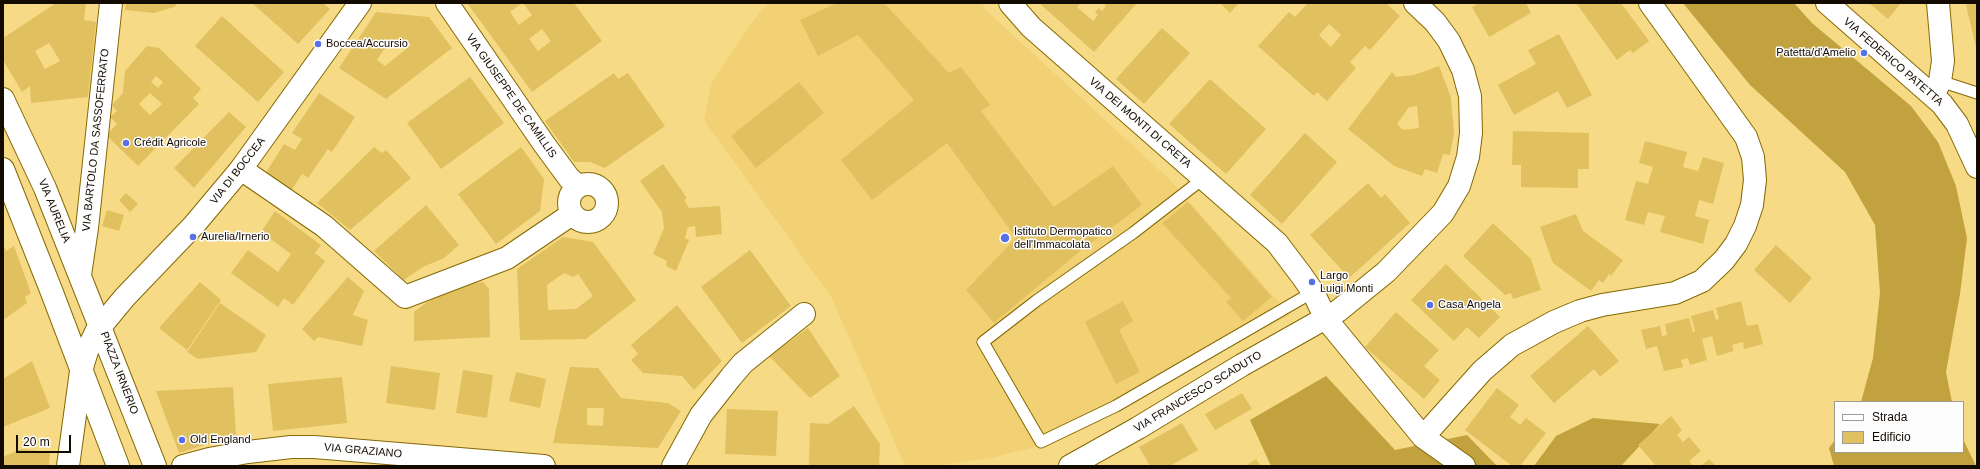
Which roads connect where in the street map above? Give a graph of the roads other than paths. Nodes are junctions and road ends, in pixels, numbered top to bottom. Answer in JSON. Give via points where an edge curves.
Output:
{"nodes":[{"id":1,"x":111,"y":3,"type":"edge"},
{"id":2,"x":360,"y":3,"type":"edge"},
{"id":3,"x":447,"y":3,"type":"edge"},
{"id":4,"x":1010,"y":3,"type":"edge"},
{"id":5,"x":1415,"y":3,"type":"edge"},
{"id":6,"x":1650,"y":3,"type":"edge"},
{"id":7,"x":1827,"y":3,"type":"edge"},
{"id":8,"x":1938,"y":3,"type":"edge"},
{"id":9,"x":1937,"y":88,"type":"junction"},
{"id":10,"x":1977,"y":93,"type":"edge"},
{"id":11,"x":3,"y":99,"type":"edge"},
{"id":12,"x":1977,"y":167,"type":"edge"},
{"id":13,"x":3,"y":169,"type":"edge"},
{"id":14,"x":241,"y":169,"type":"junction"},
{"id":15,"x":1204,"y":178,"type":"junction"},
{"id":16,"x":578,"y":186,"type":"junction"},
{"id":17,"x":572,"y":214,"type":"junction"},
{"id":18,"x":80,"y":276,"type":"junction"},
{"id":19,"x":1313,"y":292,"type":"junction"},
{"id":20,"x":804,"y":314,"type":"dead end"},
{"id":21,"x":1326,"y":319,"type":"junction"},
{"id":22,"x":100,"y":326,"type":"junction"},
{"id":23,"x":81,"y":371,"type":"junction"},
{"id":24,"x":1423,"y":437,"type":"junction"},
{"id":25,"x":70,"y":456,"type":"edge"},
{"id":26,"x":80,"y":466,"type":"edge"},
{"id":27,"x":118,"y":466,"type":"edge"},
{"id":28,"x":155,"y":466,"type":"edge"},
{"id":29,"x":183,"y":466,"type":"edge"},
{"id":30,"x":544,"y":466,"type":"edge"},
{"id":31,"x":672,"y":466,"type":"edge"},
{"id":32,"x":1070,"y":466,"type":"edge"},
{"id":33,"x":1464,"y":466,"type":"edge"}],
"edges":[{"from":1,"to":18,"type":"street","name":"VIA BARTOLO DA SASSOFERRATO"},
{"from":2,"to":14,"type":"street","name":"VIA DI BOCCEA"},
{"from":3,"to":16,"type":"street","name":"VIA GIUSEPPE DE CAMILLIS","via":[[544,144]]},
{"from":4,"to":15,"type":"street","name":"VIA DEI MONTI DI CRETA","via":[[1031,27]]},
{"from":5,"to":21,"type":"street","name":"VIA FRANCESCO SCADUTO","via":[[1444,34],[1465,75],[1470,96],[1471,121],[1465,170],[1452,202],[1434,224],[1372,285]]},
{"from":6,"to":24,"type":"street","via":[[1746,137],[1753,157],[1755,180],[1752,204],[1736,244],[1702,281],[1675,293],[1580,311],[1512,345],[1482,371]]},
{"from":7,"to":9,"type":"street","name":"VIA FEDERICO PATETTA"},
{"from":8,"to":9,"type":"street","via":[[1943,52]]},
{"from":9,"to":10,"type":"lane"},
{"from":9,"to":12,"type":"street","name":"VIA FEDERICO PATETTA"},
{"from":11,"to":18,"type":"street","name":"VIA AURELIA","via":[[45,188]]},
{"from":13,"to":23,"type":"street"},
{"from":14,"to":17,"type":"street","via":[[324,226],[406,297],[507,258]]},
{"from":14,"to":22,"type":"street","name":"VIA DI BOCCEA","via":[[176,245]]},
{"from":15,"to":19,"type":"street","name":"VIA DEI MONTI DI CRETA","via":[[1273,240],[1292,261]]},
{"from":15,"to":19,"type":"lane","via":[[1134,233],[1036,301],[983,342],[1041,442],[1116,406]]},
{"from":16,"to":17,"type":"street","via":[[570,195],[569,205]]},
{"from":16,"to":17,"type":"street","via":[[592,183],[600,186],[606,193],[607,210],[602,217],[587,222]]},
{"from":18,"to":22,"type":"street","name":"VIA AURELIA"},
{"from":19,"to":21,"type":"street"},
{"from":20,"to":31,"type":"street","via":[[743,363],[701,415]]},
{"from":21,"to":24,"type":"street"},
{"from":21,"to":32,"type":"street","name":"VIA FRANCESCO SCADUTO"},
{"from":22,"to":23,"type":"street","name":"PIAZZA IRNERIO","via":[[91,340]]},
{"from":22,"to":28,"type":"street","name":"PIAZZA IRNERIO"},
{"from":23,"to":25,"type":"street","name":"PIAZZA IRNERIO"},
{"from":23,"to":27,"type":"street"},
{"from":24,"to":33,"type":"street"},
{"from":25,"to":26,"type":"street","name":"PIAZZA IRNERIO"},
{"from":29,"to":30,"type":"street","name":"VIA GRAZIANO","via":[[248,452],[314,446]]}]}
